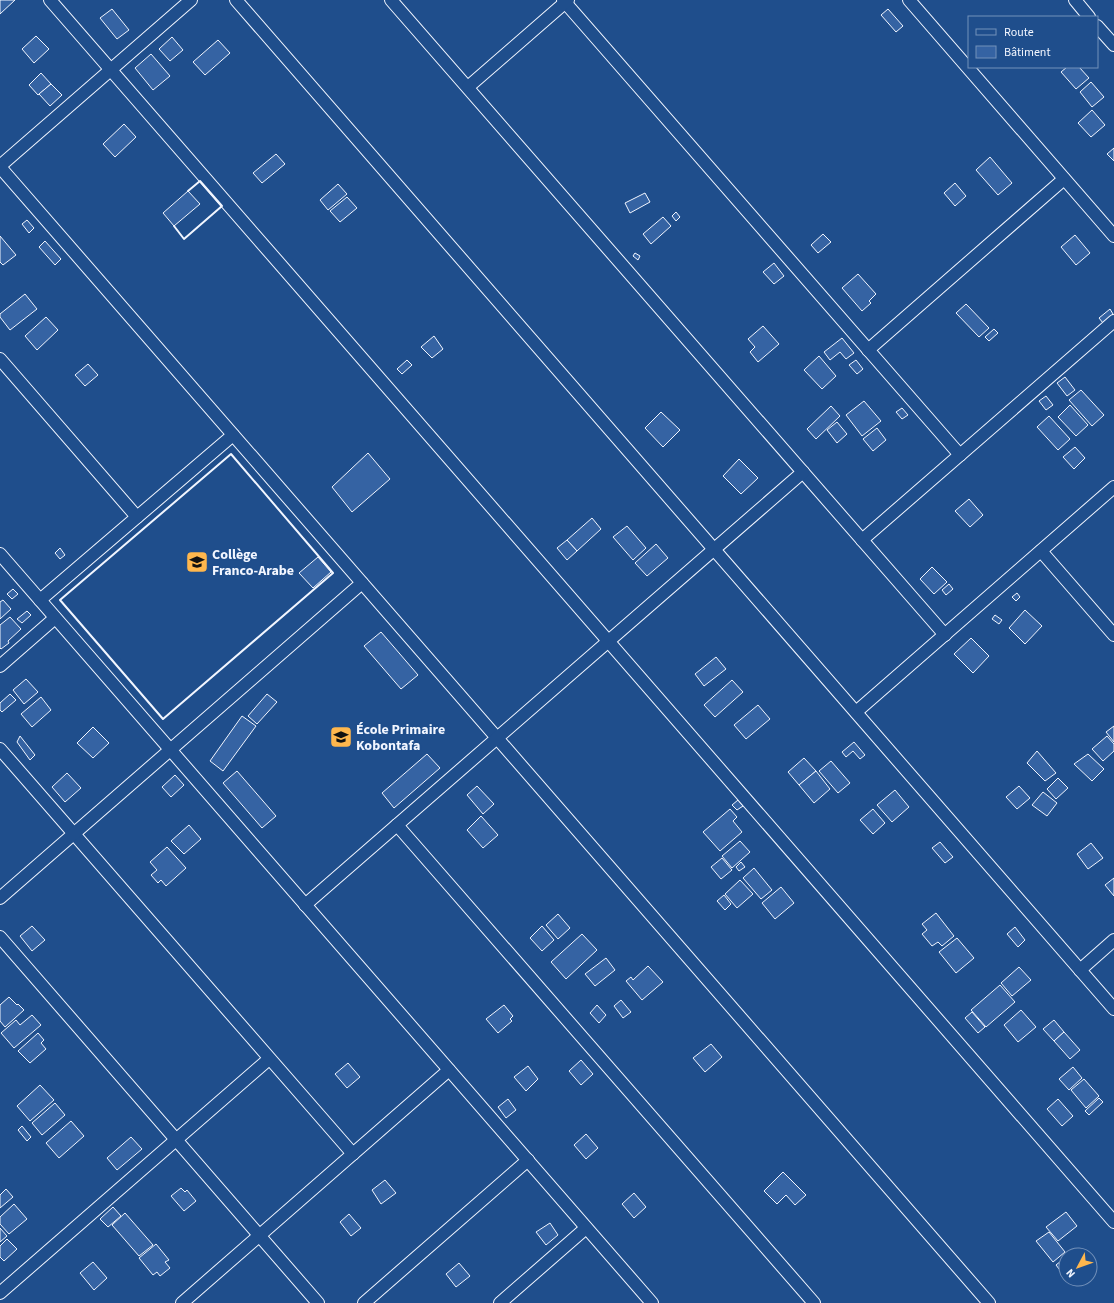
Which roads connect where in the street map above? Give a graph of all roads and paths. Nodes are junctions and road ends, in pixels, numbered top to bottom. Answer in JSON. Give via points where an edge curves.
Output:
{"nodes":[{"id":1,"x":50,"y":0,"type":"edge"},
{"id":2,"x":191,"y":0,"type":"edge"},
{"id":3,"x":236,"y":0,"type":"edge"},
{"id":4,"x":391,"y":0,"type":"edge"},
{"id":5,"x":909,"y":0,"type":"edge"},
{"id":6,"x":1074,"y":0,"type":"edge"},
{"id":7,"x":565,"y":1,"type":"edge"},
{"id":8,"x":1088,"y":16,"type":"edge"},
{"id":9,"x":1098,"y":27,"type":"edge"},
{"id":10,"x":1114,"y":45,"type":"edge"},
{"id":11,"x":968,"y":68,"type":"edge"},
{"id":12,"x":968,"y":68,"type":"edge"},
{"id":13,"x":111,"y":69,"type":"junction"},
{"id":14,"x":468,"y":87,"type":"junction"},
{"id":15,"x":0,"y":166,"type":"edge"},
{"id":16,"x":1064,"y":178,"type":"junction"},
{"id":17,"x":1114,"y":236,"type":"edge"},
{"id":18,"x":1114,"y":321,"type":"edge"},
{"id":19,"x":868,"y":350,"type":"junction"},
{"id":20,"x":0,"y":359,"type":"edge"},
{"id":21,"x":233,"y":435,"type":"junction"},
{"id":22,"x":960,"y":455,"type":"junction"},
{"id":23,"x":803,"y":472,"type":"junction"},
{"id":24,"x":1114,"y":487,"type":"edge"},
{"id":25,"x":137,"y":517,"type":"junction"},
{"id":26,"x":862,"y":540,"type":"junction"},
{"id":27,"x":714,"y":549,"type":"junction"},
{"id":28,"x":1041,"y":551,"type":"junction"},
{"id":29,"x":0,"y":554,"type":"edge"},
{"id":30,"x":362,"y":583,"type":"junction"},
{"id":31,"x":40,"y":600,"type":"junction"},
{"id":32,"x":55,"y":618,"type":"junction"},
{"id":33,"x":945,"y":635,"type":"junction"},
{"id":34,"x":1114,"y":635,"type":"edge"},
{"id":35,"x":608,"y":641,"type":"junction"},
{"id":36,"x":0,"y":666,"type":"edge"},
{"id":37,"x":856,"y":712,"type":"junction"},
{"id":38,"x":497,"y":738,"type":"junction"},
{"id":39,"x":0,"y":749,"type":"edge"},
{"id":40,"x":171,"y":750,"type":"junction"},
{"id":41,"x":398,"y":825,"type":"junction"},
{"id":42,"x":74,"y":834,"type":"junction"},
{"id":43,"x":0,"y":898,"type":"edge"},
{"id":44,"x":305,"y":905,"type":"junction"},
{"id":45,"x":0,"y":938,"type":"edge"},
{"id":46,"x":1114,"y":940,"type":"edge"},
{"id":47,"x":1080,"y":970,"type":"junction"},
{"id":48,"x":1114,"y":1009,"type":"edge"},
{"id":49,"x":269,"y":1059,"type":"junction"},
{"id":50,"x":449,"y":1070,"type":"junction"},
{"id":51,"x":176,"y":1140,"type":"junction"},
{"id":52,"x":352,"y":1154,"type":"junction"},
{"id":53,"x":528,"y":1160,"type":"junction"},
{"id":54,"x":1114,"y":1222,"type":"edge"},
{"id":55,"x":586,"y":1228,"type":"junction"},
{"id":56,"x":259,"y":1236,"type":"junction"},
{"id":57,"x":0,"y":1293,"type":"edge"},
{"id":58,"x":182,"y":1303,"type":"edge"},
{"id":59,"x":318,"y":1303,"type":"edge"},
{"id":60,"x":364,"y":1303,"type":"edge"},
{"id":61,"x":500,"y":1303,"type":"edge"},
{"id":62,"x":652,"y":1303,"type":"edge"},
{"id":63,"x":814,"y":1303,"type":"edge"},
{"id":64,"x":989,"y":1303,"type":"edge"}],
"edges":[{"from":1,"to":13,"type":"street"},
{"from":2,"to":13,"type":"street"},
{"from":3,"to":27,"type":"street"},
{"from":4,"to":14,"type":"street"},
{"from":5,"to":12,"type":"street"},
{"from":6,"to":8,"type":"street"},
{"from":7,"to":14,"type":"street"},
{"from":7,"to":19,"type":"street"},
{"from":9,"to":10,"type":"street"},
{"from":11,"to":16,"type":"street"},
{"from":13,"to":15,"type":"street"},
{"from":13,"to":35,"type":"street"},
{"from":14,"to":23,"type":"street"},
{"from":15,"to":21,"type":"street"},
{"from":16,"to":17,"type":"street"},
{"from":16,"to":19,"type":"street"},
{"from":18,"to":22,"type":"street"},
{"from":19,"to":22,"type":"street"},
{"from":20,"to":25,"type":"street"},
{"from":21,"to":25,"type":"street"},
{"from":21,"to":30,"type":"street"},
{"from":22,"to":26,"type":"street"},
{"from":23,"to":26,"type":"street"},
{"from":23,"to":27,"type":"street"},
{"from":24,"to":28,"type":"street"},
{"from":25,"to":31,"type":"street"},
{"from":26,"to":33,"type":"street"},
{"from":27,"to":35,"type":"street"},
{"from":27,"to":37,"type":"street"},
{"from":28,"to":33,"type":"street"},
{"from":28,"to":34,"type":"street"},
{"from":29,"to":31,"type":"street"},
{"from":30,"to":38,"type":"street"},
{"from":30,"to":40,"type":"street"},
{"from":31,"to":32,"type":"street"},
{"from":32,"to":36,"type":"street"},
{"from":32,"to":40,"type":"street"},
{"from":33,"to":37,"type":"street"},
{"from":35,"to":38,"type":"street"},
{"from":35,"to":54,"type":"street"},
{"from":37,"to":47,"type":"street"},
{"from":38,"to":41,"type":"street"},
{"from":38,"to":64,"type":"street"},
{"from":39,"to":42,"type":"street"},
{"from":40,"to":42,"type":"street"},
{"from":40,"to":44,"type":"street"},
{"from":41,"to":44,"type":"street"},
{"from":41,"to":63,"type":"street"},
{"from":42,"to":43,"type":"street"},
{"from":42,"to":49,"type":"street"},
{"from":44,"to":50,"type":"street"},
{"from":45,"to":51,"type":"street"},
{"from":46,"to":47,"type":"street"},
{"from":47,"to":48,"type":"street"},
{"from":49,"to":51,"type":"street"},
{"from":49,"to":52,"type":"street"},
{"from":50,"to":52,"type":"street"},
{"from":50,"to":53,"type":"street"},
{"from":51,"to":56,"type":"street"},
{"from":51,"to":57,"type":"street"},
{"from":52,"to":56,"type":"street"},
{"from":53,"to":55,"type":"street"},
{"from":53,"to":60,"type":"street"},
{"from":55,"to":61,"type":"street"},
{"from":55,"to":62,"type":"street"},
{"from":56,"to":58,"type":"street"},
{"from":56,"to":59,"type":"street"}]}
